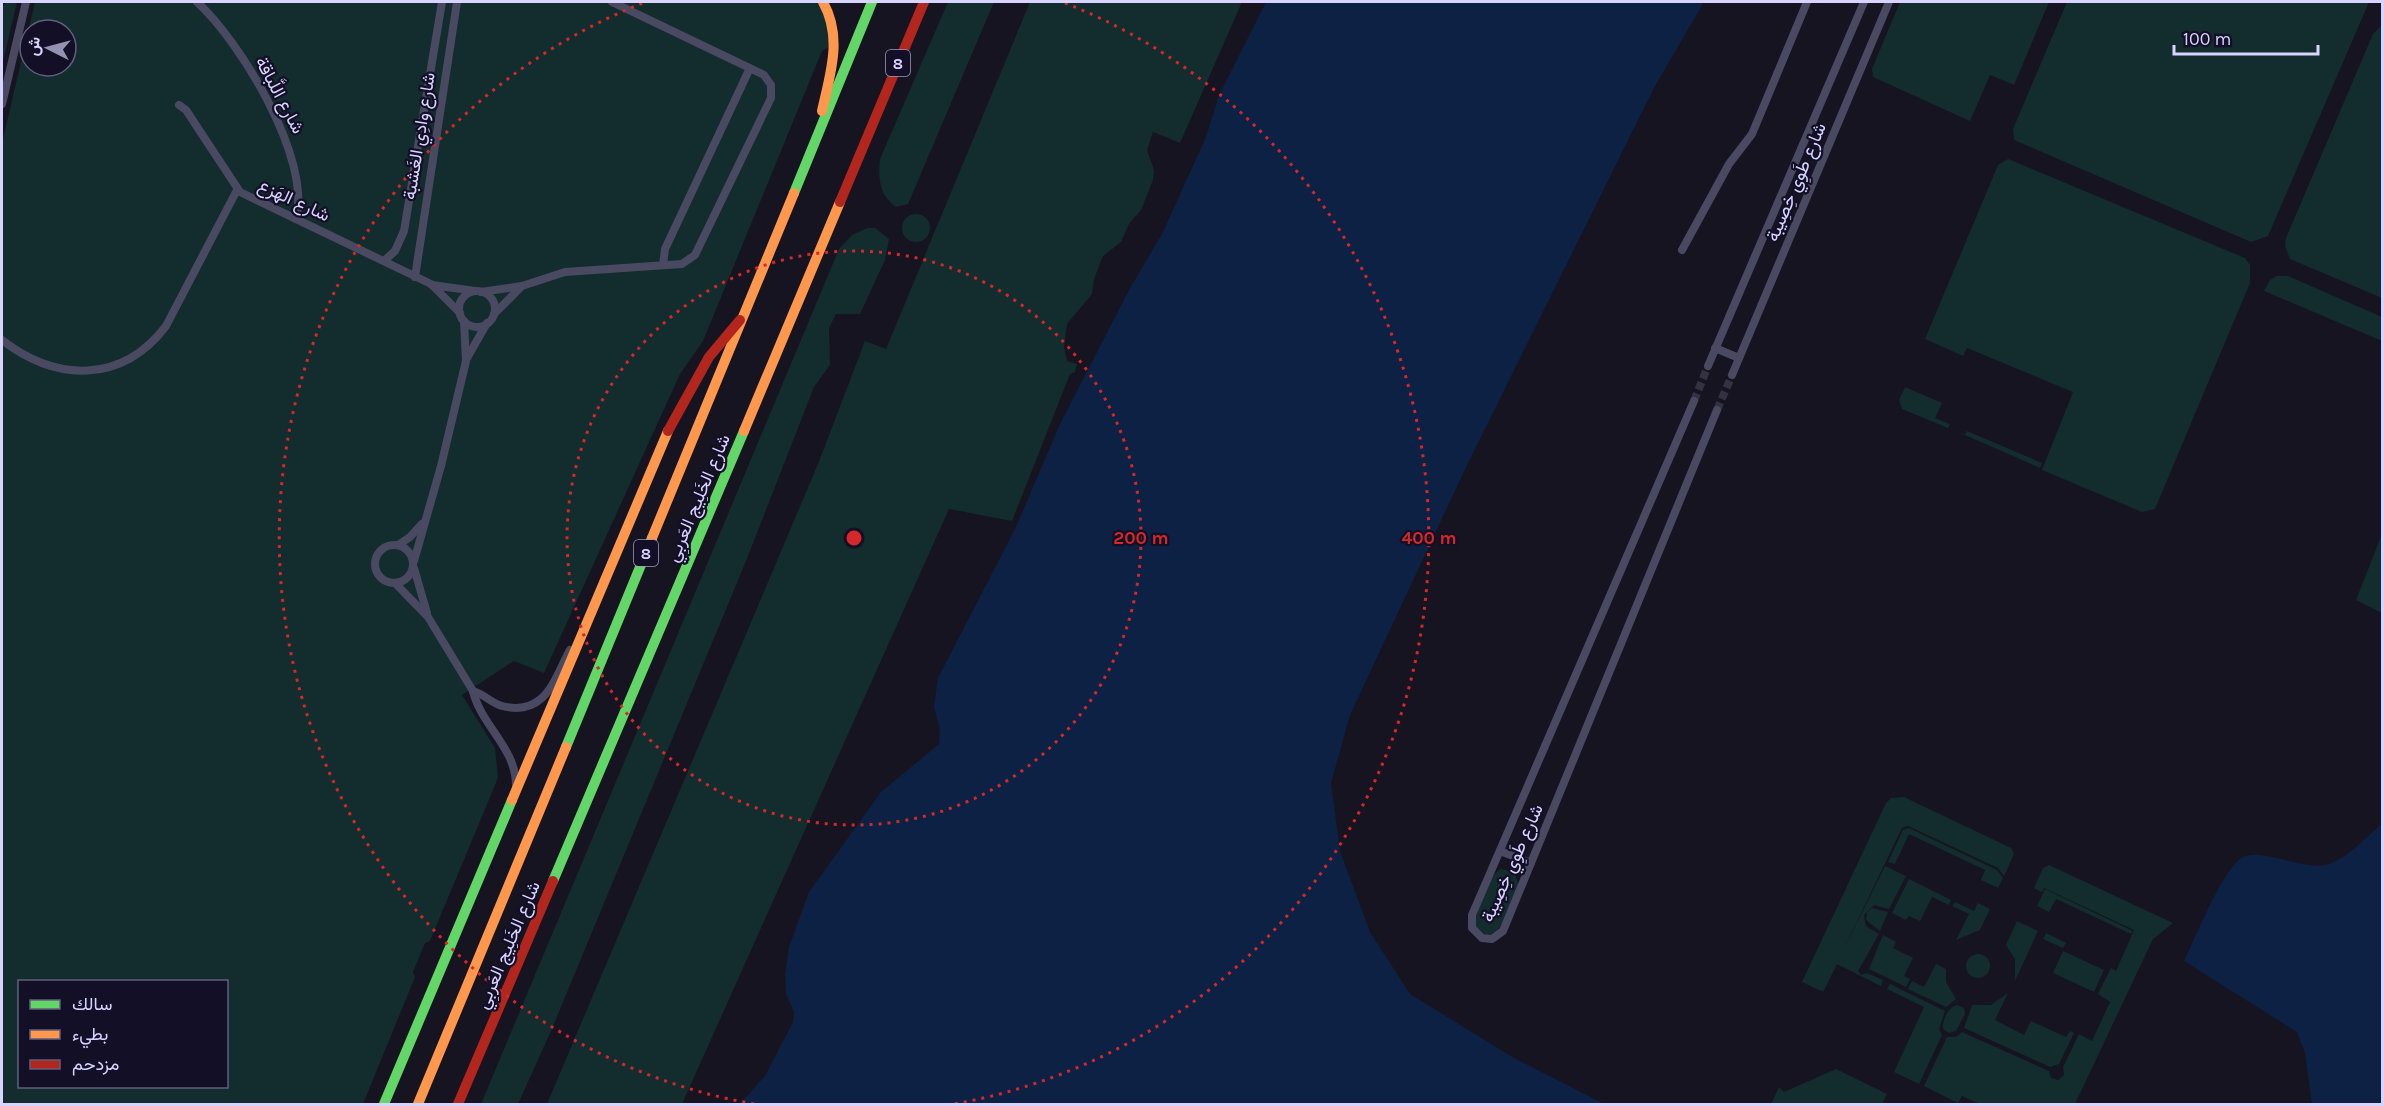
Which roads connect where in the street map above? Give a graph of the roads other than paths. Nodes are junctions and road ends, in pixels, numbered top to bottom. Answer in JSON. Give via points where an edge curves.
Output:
{"nodes":[{"id":1,"x":26,"y":2,"type":"edge"},
{"id":2,"x":197,"y":2,"type":"edge"},
{"id":3,"x":442,"y":2,"type":"edge"},
{"id":4,"x":457,"y":2,"type":"edge"},
{"id":5,"x":612,"y":2,"type":"edge"},
{"id":6,"x":823,"y":2,"type":"edge"},
{"id":7,"x":872,"y":2,"type":"edge"},
{"id":8,"x":924,"y":2,"type":"edge"},
{"id":9,"x":1807,"y":2,"type":"edge"},
{"id":10,"x":1864,"y":2,"type":"edge"},
{"id":11,"x":1888,"y":2,"type":"edge"},
{"id":12,"x":750,"y":68,"type":"junction"},
{"id":13,"x":5,"y":81,"type":"edge"},
{"id":14,"x":2,"y":104,"type":"edge"},
{"id":15,"x":179,"y":105,"type":"dead end"},
{"id":16,"x":815,"y":142,"type":"junction"},
{"id":17,"x":237,"y":190,"type":"junction"},
{"id":18,"x":296,"y":219,"type":"junction"},
{"id":19,"x":1682,"y":250,"type":"dead end"},
{"id":20,"x":384,"y":261,"type":"junction"},
{"id":21,"x":663,"y":265,"type":"junction"},
{"id":22,"x":415,"y":277,"type":"junction"},
{"id":23,"x":431,"y":284,"type":"junction"},
{"id":24,"x":522,"y":286,"type":"junction"},
{"id":25,"x":478,"y":291,"type":"junction"},
{"id":26,"x":494,"y":314,"type":"junction"},
{"id":27,"x":746,"y":315,"type":"junction"},
{"id":28,"x":462,"y":317,"type":"junction"},
{"id":29,"x":487,"y":323,"type":"junction"},
{"id":30,"x":2,"y":340,"type":"edge"},
{"id":31,"x":1715,"y":348,"type":"junction"},
{"id":32,"x":1739,"y":358,"type":"junction"},
{"id":33,"x":466,"y":361,"type":"junction"},
{"id":34,"x":1708,"y":366,"type":"tunnel mouth"},
{"id":35,"x":1732,"y":375,"type":"tunnel mouth"},
{"id":36,"x":1694,"y":401,"type":"tunnel mouth"},
{"id":37,"x":1717,"y":410,"type":"tunnel mouth"},
{"id":38,"x":424,"y":521,"type":"junction"},
{"id":39,"x":398,"y":544,"type":"junction"},
{"id":40,"x":414,"y":564,"type":"junction"},
{"id":41,"x":395,"y":584,"type":"junction"},
{"id":42,"x":428,"y":617,"type":"junction"},
{"id":43,"x":580,"y":639,"type":"junction"},
{"id":44,"x":473,"y":691,"type":"junction"},
{"id":45,"x":515,"y":794,"type":"junction"},
{"id":46,"x":1500,"y":851,"type":"junction"},
{"id":47,"x":1531,"y":863,"type":"junction"},
{"id":48,"x":384,"y":1104,"type":"edge"},
{"id":49,"x":418,"y":1104,"type":"edge"},
{"id":50,"x":458,"y":1104,"type":"edge"}],
"edges":[{"from":1,"to":13,"type":"street"},
{"from":2,"to":18,"type":"street","name":"شارع اللَّباقة","via":[[249,69],[287,142],[298,194]]},
{"from":3,"to":20,"type":"street","name":"شارع وادِي الغَشبة","via":[[404,231],[395,251]]},
{"from":4,"to":22,"type":"street","name":"شارع وادِي الغَشبة"},
{"from":5,"to":12,"type":"street","name":"شارع الهَزع"},
{"from":6,"to":16,"type":"main road","via":[[831,19],[835,47]]},
{"from":7,"to":16,"type":"main road","name":"شارع الخَلِيج العَربِي","number":"8"},
{"from":8,"to":50,"type":"main road","name":"شارع الخَلِيج العَربِي","number":"8"},
{"from":9,"to":19,"type":"street","via":[[1752,134],[1729,164]]},
{"from":10,"to":31,"type":"street","name":"شارع طَوِي خِصِيبة"},
{"from":11,"to":32,"type":"street","name":"شارع طَوِي خِصِيبة"},
{"from":12,"to":21,"type":"street","via":[[665,249]]},
{"from":12,"to":21,"type":"street","name":"شارع الهَزع","via":[[767,78],[771,98],[695,255],[686,263]]},
{"from":13,"to":14,"type":"street"},
{"from":15,"to":17,"type":"street","name":"شارع الهَزع"},
{"from":16,"to":27,"type":"main road","name":"شارع الخَلِيج العَربِي","number":"8"},
{"from":17,"to":18,"type":"street","name":"شارع الهَزع"},
{"from":17,"to":30,"type":"street","via":[[166,326],[135,355],[105,368],[60,369],[28,358]]},
{"from":18,"to":20,"type":"street","name":"شارع الهَزع"},
{"from":20,"to":22,"type":"street","name":"شارع الهَزع"},
{"from":21,"to":24,"type":"street","name":"شارع الهَزع","via":[[565,272]]},
{"from":22,"to":23,"type":"street","name":"شارع الهَزع"},
{"from":23,"to":25,"type":"street","name":"شارع الهَزع"},
{"from":23,"to":28,"type":"street","name":"شارع الهَزع"},
{"from":24,"to":25,"type":"street","name":"شارع الهَزع"},
{"from":24,"to":26,"type":"street"},
{"from":25,"to":26,"type":"street","via":[[491,298]]},
{"from":25,"to":28,"type":"street","via":[[464,297]]},
{"from":26,"to":29,"type":"street"},
{"from":27,"to":43,"type":"main road","via":[[717,345],[671,425]]},
{"from":27,"to":49,"type":"main road","name":"شارع الخَلِيج العَربِي","number":"8"},
{"from":28,"to":29,"type":"street","via":[[475,326]]},
{"from":28,"to":33,"type":"street"},
{"from":29,"to":33,"type":"street"},
{"from":31,"to":32,"type":"street"},
{"from":31,"to":34,"type":"street","name":"شارع طَوِي خِصِيبة"},
{"from":32,"to":35,"type":"street","name":"شارع طَوِي خِصِيبة"},
{"from":33,"to":38,"type":"street"},
{"from":36,"to":46,"type":"street","name":"شارع طَوِي خِصِيبة"},
{"from":37,"to":47,"type":"street","name":"شارع طَوِي خِصِيبة"},
{"from":38,"to":39,"type":"street","via":[[416,533]]},
{"from":38,"to":40,"type":"street"},
{"from":39,"to":40,"type":"street","via":[[407,549]]},
{"from":39,"to":41,"type":"street","via":[[383,548],[375,560],[381,578]]},
{"from":40,"to":41,"type":"street","via":[[407,579]]},
{"from":40,"to":42,"type":"street"},
{"from":41,"to":42,"type":"street"},
{"from":42,"to":44,"type":"street"},
{"from":43,"to":44,"type":"street","via":[[568,652],[553,687],[537,702],[509,707]]},
{"from":43,"to":45,"type":"main road"},
{"from":44,"to":45,"type":"street","via":[[512,762]]},
{"from":45,"to":48,"type":"main road"},
{"from":46,"to":47,"type":"street"},
{"from":46,"to":47,"type":"street","name":"شارع طَوِي خِصِيبة","via":[[1472,915],[1472,928],[1479,937],[1492,939],[1503,931]]}]}
